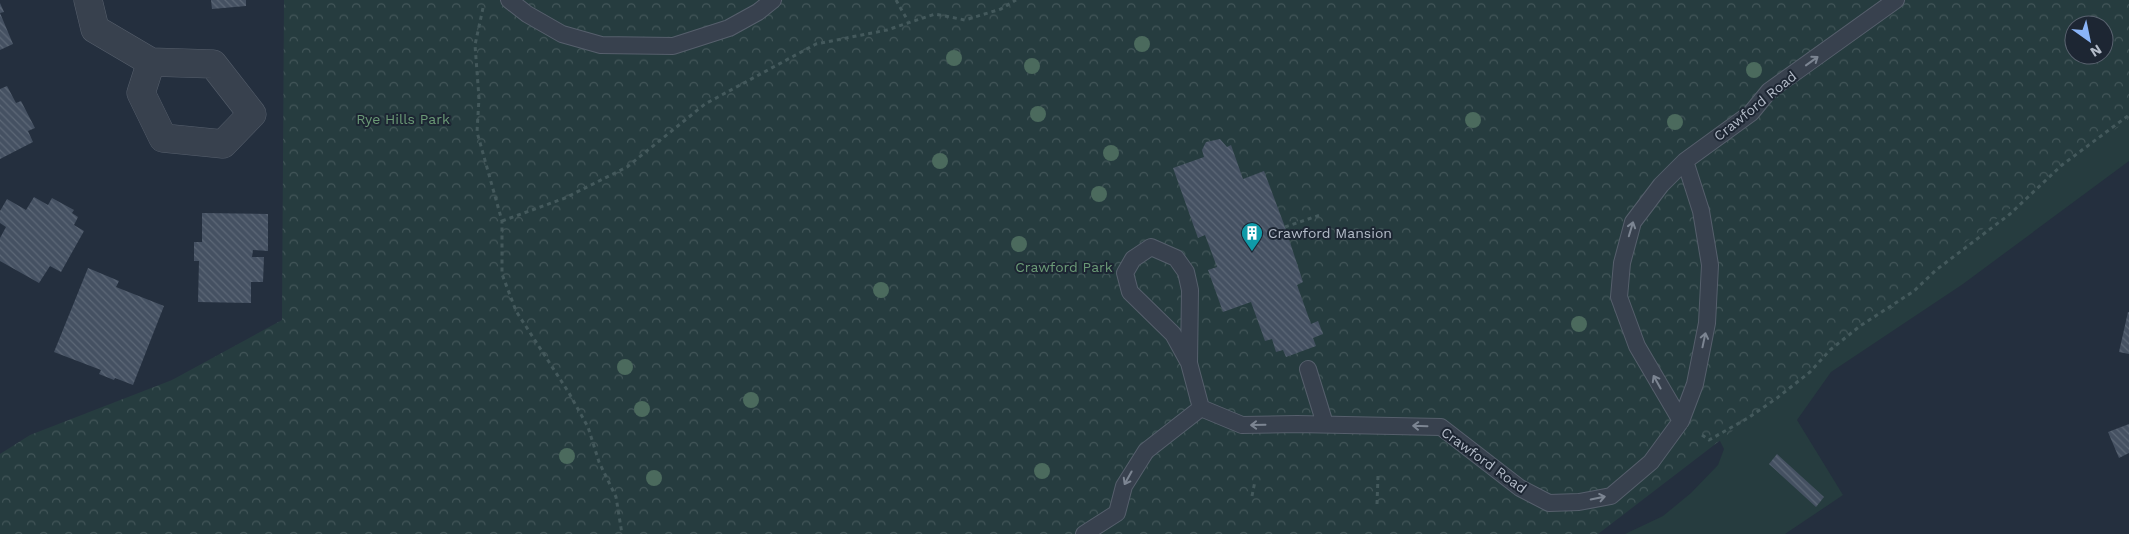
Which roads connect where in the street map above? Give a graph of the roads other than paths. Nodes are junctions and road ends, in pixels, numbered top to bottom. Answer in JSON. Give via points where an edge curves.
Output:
{"nodes":[{"id":1,"x":88,"y":0,"type":"edge"},
{"id":2,"x":509,"y":0,"type":"edge"},
{"id":3,"x":773,"y":0,"type":"edge"},
{"id":4,"x":1896,"y":0,"type":"edge"},
{"id":5,"x":151,"y":62,"type":"dead end"},
{"id":6,"x":1685,"y":162,"type":"junction"},
{"id":7,"x":1189,"y":363,"type":"junction"},
{"id":8,"x":1308,"y":369,"type":"dead end"},
{"id":9,"x":1201,"y":408,"type":"junction"},
{"id":10,"x":1681,"y":421,"type":"junction"},
{"id":11,"x":1325,"y":424,"type":"junction"},
{"id":12,"x":1084,"y":534,"type":"edge"}],
"edges":[{"from":1,"to":5,"type":"street","via":[[95,29]]},
{"from":2,"to":3,"type":"lane","via":[[526,14],[562,34],[601,45],[672,46],[729,28]]},
{"from":6,"to":4,"type":"lane","name":"Crawford Road","one_way":true,"via":[[1751,113],[1769,91]]},
{"from":10,"to":6,"type":"lane","one_way":true,"via":[[1695,384],[1707,323],[1710,265],[1701,211]]},
{"from":10,"to":6,"type":"lane","name":"Crawford Road","one_way":true,"via":[[1637,346],[1620,297],[1622,263],[1633,222],[1661,185]]},
{"from":7,"to":7,"type":"lane","via":[[1190,290],[1186,272],[1176,258],[1151,247],[1133,259],[1125,273],[1130,292],[1173,334]]},
{"from":7,"to":9,"type":"lane"},
{"from":8,"to":11,"type":"lane"},
{"from":11,"to":9,"type":"lane","name":"Crawford Road","one_way":true,"via":[[1242,425]]},
{"from":9,"to":12,"type":"lane","one_way":true,"via":[[1146,451],[1124,486],[1117,513]]},
{"from":10,"to":11,"type":"lane","name":"Crawford Road","via":[[1651,462],[1611,496],[1549,503],[1520,488],[1441,427]]}]}
